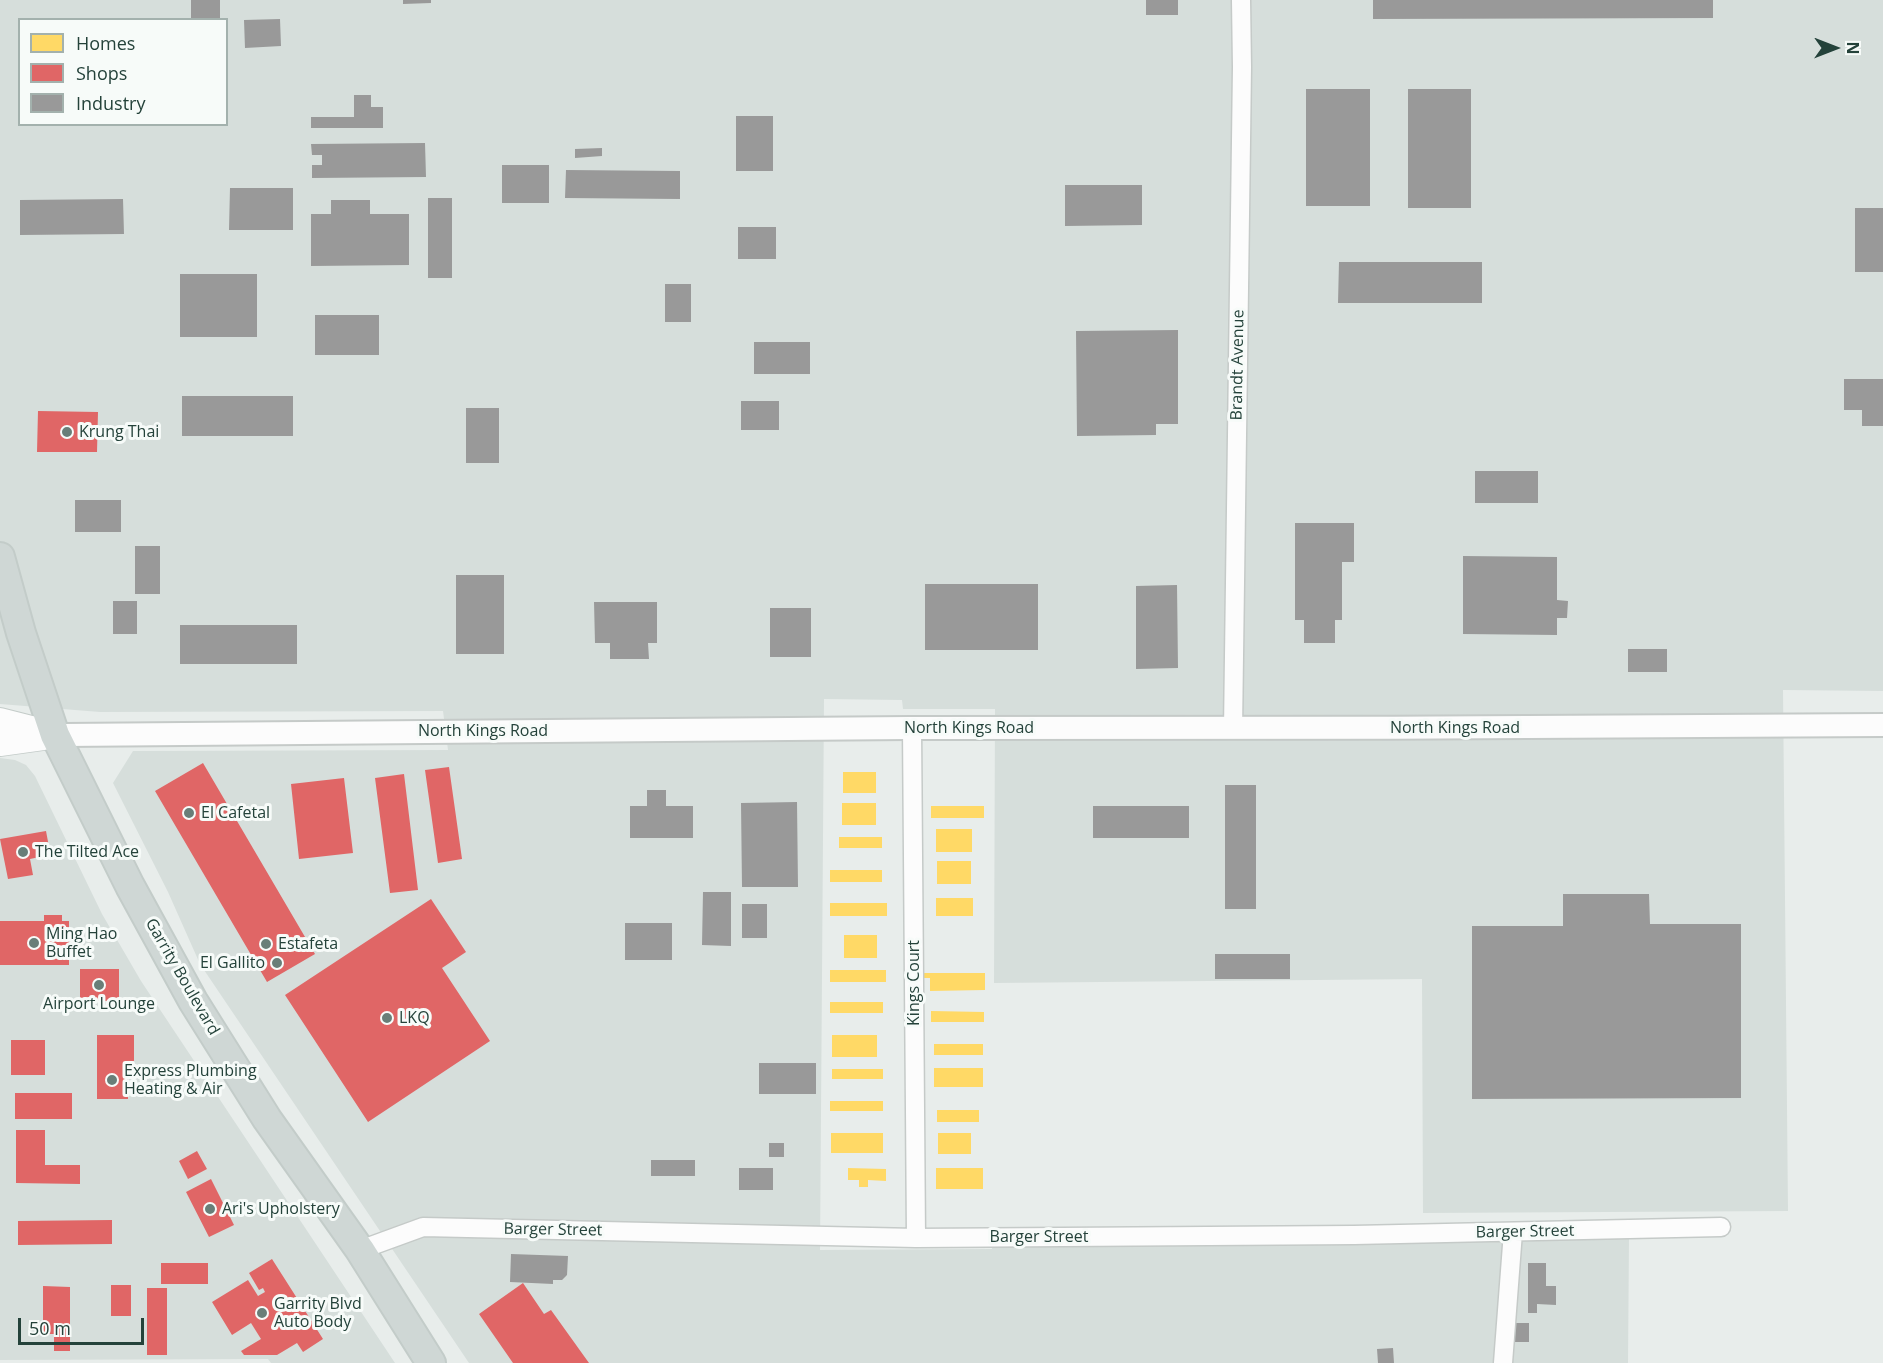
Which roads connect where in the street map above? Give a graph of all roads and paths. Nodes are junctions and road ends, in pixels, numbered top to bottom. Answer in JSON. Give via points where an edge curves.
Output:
{"nodes":[{"id":1,"x":1241,"y":0,"type":"edge"},
{"id":2,"x":0,"y":557,"type":"edge"},
{"id":3,"x":0,"y":721,"type":"edge"},
{"id":4,"x":1883,"y":724,"type":"edge"},
{"id":5,"x":912,"y":728,"type":"junction"},
{"id":6,"x":1233,"y":729,"type":"junction"},
{"id":7,"x":55,"y":735,"type":"junction"},
{"id":8,"x":0,"y":743,"type":"edge"},
{"id":9,"x":1721,"y":1227,"type":"dead end"},
{"id":10,"x":1514,"y":1232,"type":"junction"},
{"id":11,"x":916,"y":1238,"type":"junction"},
{"id":12,"x":360,"y":1250,"type":"junction"},
{"id":13,"x":431,"y":1363,"type":"edge"},
{"id":14,"x":1503,"y":1363,"type":"edge"}],
"edges":[{"from":1,"to":6,"type":"street","name":"Brandt Avenue"},
{"from":2,"to":7,"type":"main road","name":"Garrity Boulevard"},
{"from":3,"to":7,"type":"main road","name":"North Kings Road"},
{"from":4,"to":6,"type":"street","name":"North Kings Road"},
{"from":5,"to":6,"type":"street","name":"North Kings Road"},
{"from":5,"to":7,"type":"street","name":"North Kings Road"},
{"from":5,"to":11,"type":"street","name":"Kings Court"},
{"from":7,"to":8,"type":"main road","name":"North Kings Road"},
{"from":7,"to":12,"type":"main road","name":"Garrity Boulevard","via":[[193,1001],[267,1119]]},
{"from":9,"to":10,"type":"street","name":"Barger Street"},
{"from":10,"to":11,"type":"street","name":"Barger Street"},
{"from":10,"to":14,"type":"street"},
{"from":11,"to":12,"type":"street","name":"Barger Street","via":[[423,1227]]},
{"from":12,"to":13,"type":"main road","name":"Garrity Boulevard"}]}
